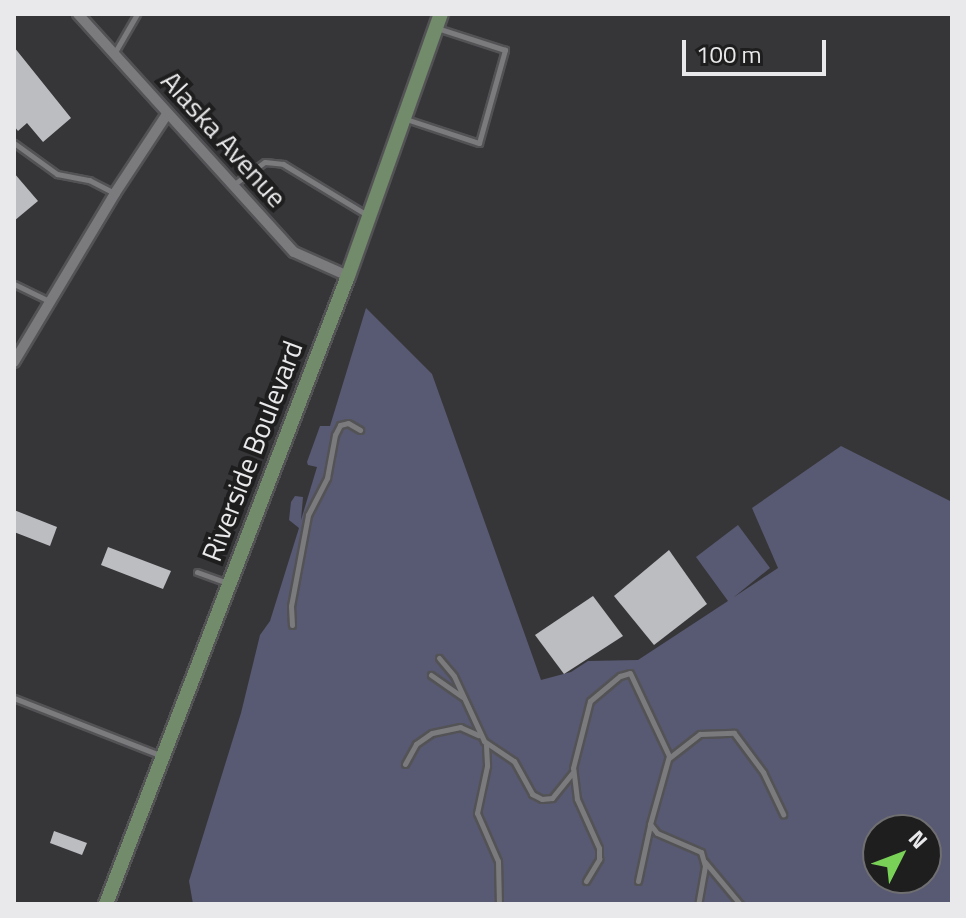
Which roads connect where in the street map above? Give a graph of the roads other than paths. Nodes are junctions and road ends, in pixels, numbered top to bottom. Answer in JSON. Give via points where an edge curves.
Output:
{"nodes":[{"id":1,"x":78,"y":14,"type":"edge"},
{"id":2,"x":137,"y":14,"type":"edge"},
{"id":3,"x":438,"y":21,"type":"edge"},
{"id":4,"x":114,"y":53,"type":"junction"},
{"id":5,"x":167,"y":114,"type":"junction"},
{"id":6,"x":404,"y":118,"type":"junction"},
{"id":7,"x":14,"y":143,"type":"edge"},
{"id":8,"x":232,"y":185,"type":"junction"},
{"id":9,"x":115,"y":193,"type":"junction"},
{"id":10,"x":369,"y":217,"type":"junction"},
{"id":11,"x":348,"y":276,"type":"junction"},
{"id":12,"x":14,"y":284,"type":"edge"},
{"id":13,"x":51,"y":302,"type":"junction"},
{"id":14,"x":14,"y":362,"type":"edge"},
{"id":15,"x":360,"y":430,"type":"dead end"},
{"id":16,"x":197,"y":572,"type":"dead end"},
{"id":17,"x":228,"y":584,"type":"junction"},
{"id":18,"x":292,"y":625,"type":"dead end"},
{"id":19,"x":439,"y":658,"type":"dead end"},
{"id":20,"x":431,"y":675,"type":"dead end"},
{"id":21,"x":463,"y":697,"type":"junction"},
{"id":22,"x":14,"y":698,"type":"edge"},
{"id":23,"x":485,"y":742,"type":"junction"},
{"id":24,"x":162,"y":756,"type":"junction"},
{"id":25,"x":669,"y":758,"type":"junction"},
{"id":26,"x":405,"y":764,"type":"dead end"},
{"id":27,"x":573,"y":772,"type":"junction"},
{"id":28,"x":783,"y":814,"type":"dead end"},
{"id":29,"x":650,"y":824,"type":"junction"},
{"id":30,"x":705,"y":862,"type":"junction"},
{"id":31,"x":586,"y":881,"type":"dead end"},
{"id":32,"x":638,"y":881,"type":"dead end"},
{"id":33,"x":106,"y":904,"type":"edge"},
{"id":34,"x":499,"y":904,"type":"edge"},
{"id":35,"x":698,"y":904,"type":"edge"},
{"id":36,"x":740,"y":904,"type":"edge"}],
"edges":[{"from":1,"to":4,"type":"street","name":"Alaska Avenue"},
{"from":2,"to":4,"type":"lane"},
{"from":3,"to":6,"type":"main road","name":"Riverside Boulevard"},
{"from":3,"to":6,"type":"lane","via":[[505,50],[479,143]]},
{"from":4,"to":5,"type":"street","name":"Alaska Avenue"},
{"from":5,"to":8,"type":"street","name":"Alaska Avenue"},
{"from":5,"to":9,"type":"street"},
{"from":6,"to":10,"type":"main road","name":"Riverside Boulevard"},
{"from":7,"to":9,"type":"lane","via":[[57,174],[89,180]]},
{"from":8,"to":10,"type":"lane","via":[[265,162],[283,164]]},
{"from":8,"to":11,"type":"street","name":"Alaska Avenue","via":[[294,252]]},
{"from":9,"to":13,"type":"street"},
{"from":10,"to":11,"type":"main road","name":"Riverside Boulevard"},
{"from":11,"to":17,"type":"main road","name":"Riverside Boulevard"},
{"from":12,"to":13,"type":"lane"},
{"from":13,"to":14,"type":"street"},
{"from":15,"to":18,"type":"lane","via":[[344,423],[335,435],[327,478],[308,515]]},
{"from":16,"to":17,"type":"lane"},
{"from":17,"to":24,"type":"main road","name":"Riverside Boulevard"},
{"from":19,"to":21,"type":"lane"},
{"from":20,"to":21,"type":"lane"},
{"from":21,"to":23,"type":"lane"},
{"from":22,"to":24,"type":"lane"},
{"from":23,"to":26,"type":"lane","via":[[460,727],[432,733],[416,744]]},
{"from":23,"to":27,"type":"lane","via":[[514,761],[536,798],[556,795]]},
{"from":23,"to":34,"type":"lane","via":[[488,757],[477,813],[498,861]]},
{"from":24,"to":33,"type":"main road","name":"Riverside Boulevard"},
{"from":25,"to":27,"type":"lane","via":[[630,673],[624,673],[590,701]]},
{"from":25,"to":28,"type":"lane","via":[[700,734],[734,733],[763,772]]},
{"from":25,"to":29,"type":"lane"},
{"from":27,"to":31,"type":"lane","via":[[577,799],[600,855]]},
{"from":29,"to":30,"type":"lane","via":[[657,833],[697,849]]},
{"from":29,"to":32,"type":"lane"},
{"from":30,"to":35,"type":"lane"},
{"from":30,"to":36,"type":"lane"}]}
